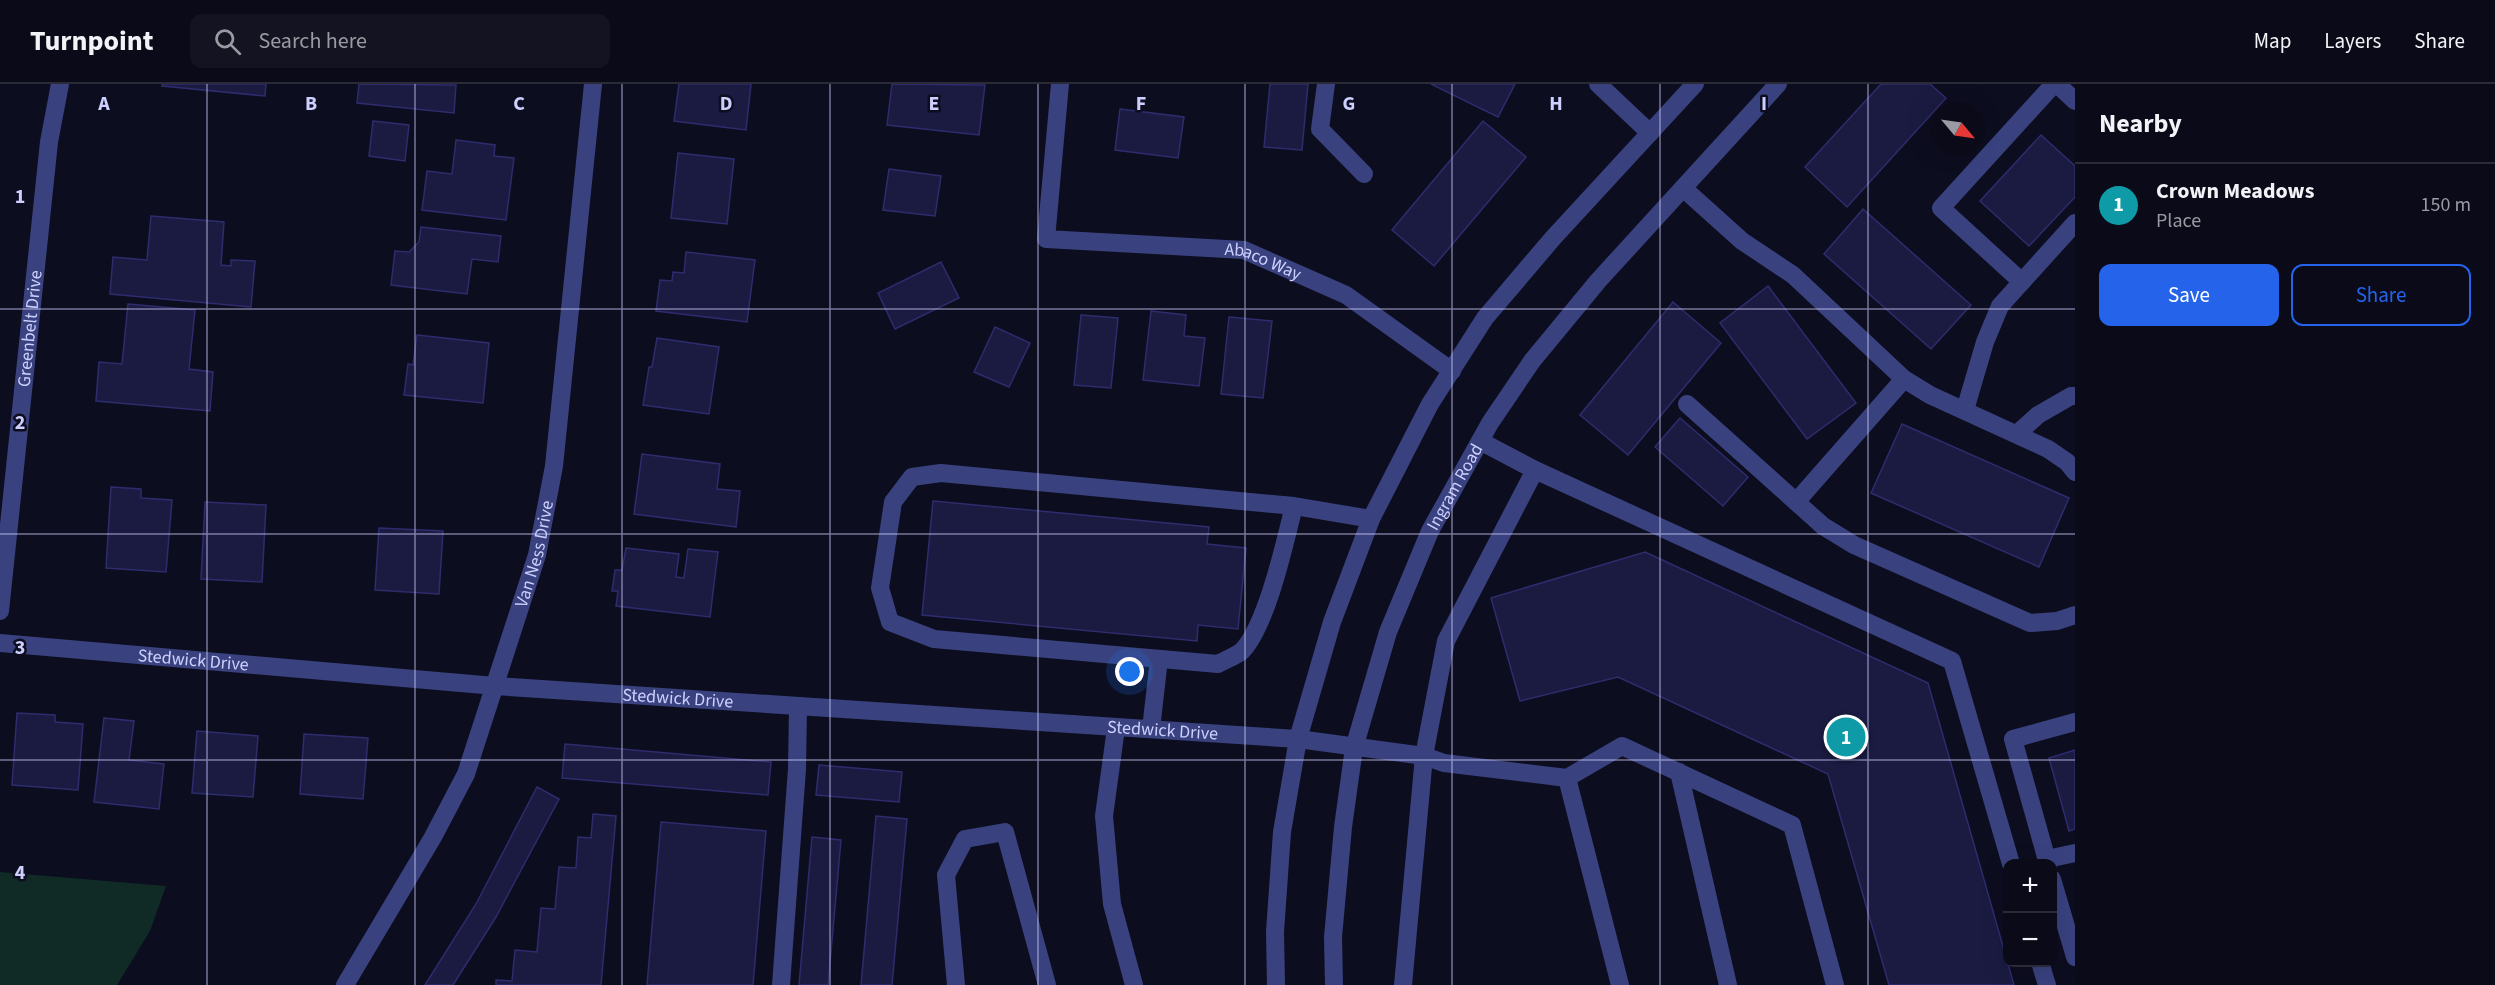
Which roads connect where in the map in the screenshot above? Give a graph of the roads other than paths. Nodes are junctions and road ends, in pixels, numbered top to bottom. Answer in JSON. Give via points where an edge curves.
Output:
{"nodes":[{"id":1,"x":60,"y":84,"type":"edge"},
{"id":2,"x":593,"y":84,"type":"edge"},
{"id":3,"x":1060,"y":84,"type":"edge"},
{"id":4,"x":1326,"y":84,"type":"edge"},
{"id":5,"x":1598,"y":84,"type":"edge"},
{"id":6,"x":1695,"y":84,"type":"edge"},
{"id":7,"x":1778,"y":84,"type":"edge"},
{"id":8,"x":2055,"y":84,"type":"edge"},
{"id":9,"x":2075,"y":101,"type":"edge"},
{"id":10,"x":1650,"y":133,"type":"junction"},
{"id":11,"x":1364,"y":174,"type":"dead end"},
{"id":12,"x":1683,"y":188,"type":"junction"},
{"id":13,"x":2075,"y":223,"type":"edge"},
{"id":14,"x":2022,"y":282,"type":"junction"},
{"id":15,"x":1452,"y":371,"type":"junction"},
{"id":16,"x":1904,"y":379,"type":"junction"},
{"id":17,"x":2075,"y":396,"type":"edge"},
{"id":18,"x":1687,"y":404,"type":"dead end"},
{"id":19,"x":1965,"y":410,"type":"junction"},
{"id":20,"x":2017,"y":434,"type":"junction"},
{"id":21,"x":1480,"y":441,"type":"junction"},
{"id":22,"x":1535,"y":470,"type":"junction"},
{"id":23,"x":2075,"y":472,"type":"edge"},
{"id":24,"x":1796,"y":502,"type":"junction"},
{"id":25,"x":1294,"y":506,"type":"junction"},
{"id":26,"x":1371,"y":519,"type":"junction"},
{"id":27,"x":0,"y":611,"type":"edge"},
{"id":28,"x":2075,"y":615,"type":"edge"},
{"id":29,"x":0,"y":643,"type":"edge"},
{"id":30,"x":1159,"y":659,"type":"junction"},
{"id":31,"x":495,"y":686,"type":"junction"},
{"id":32,"x":798,"y":706,"type":"junction"},
{"id":33,"x":2075,"y":722,"type":"edge"},
{"id":34,"x":1116,"y":728,"type":"junction"},
{"id":35,"x":1151,"y":729,"type":"junction"},
{"id":36,"x":1298,"y":739,"type":"junction"},
{"id":37,"x":1354,"y":748,"type":"junction"},
{"id":38,"x":1424,"y":756,"type":"junction"},
{"id":39,"x":1679,"y":772,"type":"junction"},
{"id":40,"x":1567,"y":778,"type":"junction"},
{"id":41,"x":2075,"y":853,"type":"edge"},
{"id":42,"x":2010,"y":859,"type":"edge"},
{"id":43,"x":2046,"y":859,"type":"edge"},
{"id":44,"x":2054,"y":859,"type":"edge"},
{"id":45,"x":2057,"y":896,"type":"edge"},
{"id":46,"x":2075,"y":957,"type":"edge"},
{"id":47,"x":2041,"y":967,"type":"edge"},
{"id":48,"x":345,"y":985,"type":"edge"},
{"id":49,"x":781,"y":985,"type":"edge"},
{"id":50,"x":956,"y":985,"type":"edge"},
{"id":51,"x":1047,"y":985,"type":"edge"},
{"id":52,"x":1134,"y":985,"type":"edge"},
{"id":53,"x":1276,"y":985,"type":"edge"},
{"id":54,"x":1334,"y":985,"type":"edge"},
{"id":55,"x":1403,"y":985,"type":"edge"},
{"id":56,"x":1620,"y":985,"type":"edge"},
{"id":57,"x":1728,"y":985,"type":"edge"},
{"id":58,"x":1835,"y":985,"type":"edge"},
{"id":59,"x":2047,"y":985,"type":"edge"}],
"edges":[{"from":1,"to":27,"type":"street","name":"Greenbelt Drive","via":[[49,142]]},
{"from":2,"to":31,"type":"street","name":"Van Ness Drive","via":[[554,465],[537,555]]},
{"from":3,"to":15,"type":"street","name":"Abaco Way","via":[[1046,239],[1244,250],[1346,295]]},
{"from":4,"to":11,"type":"street","via":[[1320,129]]},
{"from":5,"to":10,"type":"street"},
{"from":6,"to":10,"type":"street"},
{"from":7,"to":12,"type":"street","name":"Ingram Road"},
{"from":8,"to":9,"type":"street"},
{"from":8,"to":14,"type":"street","via":[[1941,208]]},
{"from":10,"to":15,"type":"street","via":[[1552,238],[1485,318]]},
{"from":12,"to":16,"type":"street","via":[[1742,241],[1793,275]]},
{"from":12,"to":21,"type":"street","name":"Ingram Road","via":[[1532,361]]},
{"from":13,"to":14,"type":"street"},
{"from":14,"to":19,"type":"street","via":[[2000,306]]},
{"from":15,"to":26,"type":"street","via":[[1430,404]]},
{"from":16,"to":19,"type":"street"},
{"from":16,"to":24,"type":"street"},
{"from":17,"to":20,"type":"street","via":[[2038,415]]},
{"from":18,"to":24,"type":"street"},
{"from":19,"to":20,"type":"street"},
{"from":20,"to":23,"type":"street","via":[[2048,449]]},
{"from":21,"to":22,"type":"street"},
{"from":21,"to":37,"type":"street","name":"Ingram Road","via":[[1430,531],[1388,632]]},
{"from":22,"to":38,"type":"street","via":[[1446,641]]},
{"from":22,"to":42,"type":"street","via":[[1952,661]]},
{"from":24,"to":28,"type":"street","via":[[1823,526],[1854,545],[2030,623]]},
{"from":25,"to":26,"type":"street"},
{"from":25,"to":30,"type":"street","via":[[1260,620],[1242,651],[1218,664]]},
{"from":25,"to":30,"type":"street","via":[[941,473],[912,477],[893,502],[880,588],[890,622],[934,639]]},
{"from":26,"to":36,"type":"street","via":[[1332,622]]},
{"from":29,"to":31,"type":"street","name":"Stedwick Drive"},
{"from":30,"to":35,"type":"street"},
{"from":31,"to":32,"type":"street","name":"Stedwick Drive"},
{"from":31,"to":48,"type":"street","name":"Van Ness Drive","via":[[466,774]]},
{"from":32,"to":34,"type":"street","name":"Stedwick Drive"},
{"from":32,"to":49,"type":"street"},
{"from":33,"to":43,"type":"street","via":[[2013,739]]},
{"from":34,"to":35,"type":"street","name":"Stedwick Drive"},
{"from":34,"to":52,"type":"street","via":[[1104,816],[1112,904]]},
{"from":35,"to":36,"type":"street","name":"Stedwick Drive"},
{"from":36,"to":37,"type":"street","name":"Stedwick Drive"},
{"from":36,"to":53,"type":"street","via":[[1282,832],[1275,932]]},
{"from":37,"to":38,"type":"street","name":"Stedwick Drive"},
{"from":37,"to":54,"type":"street","name":"Ingram Road","via":[[1333,937]]},
{"from":38,"to":40,"type":"street","name":"Stedwick Drive","via":[[1444,763]]},
{"from":38,"to":55,"type":"street"},
{"from":39,"to":40,"type":"street","via":[[1622,746]]},
{"from":39,"to":57,"type":"street"},
{"from":39,"to":58,"type":"street","via":[[1792,825]]},
{"from":40,"to":56,"type":"street"},
{"from":41,"to":44,"type":"street"},
{"from":45,"to":46,"type":"street"},
{"from":47,"to":59,"type":"street"},
{"from":50,"to":51,"type":"street","via":[[946,875],[965,839],[1005,832]]}]}
